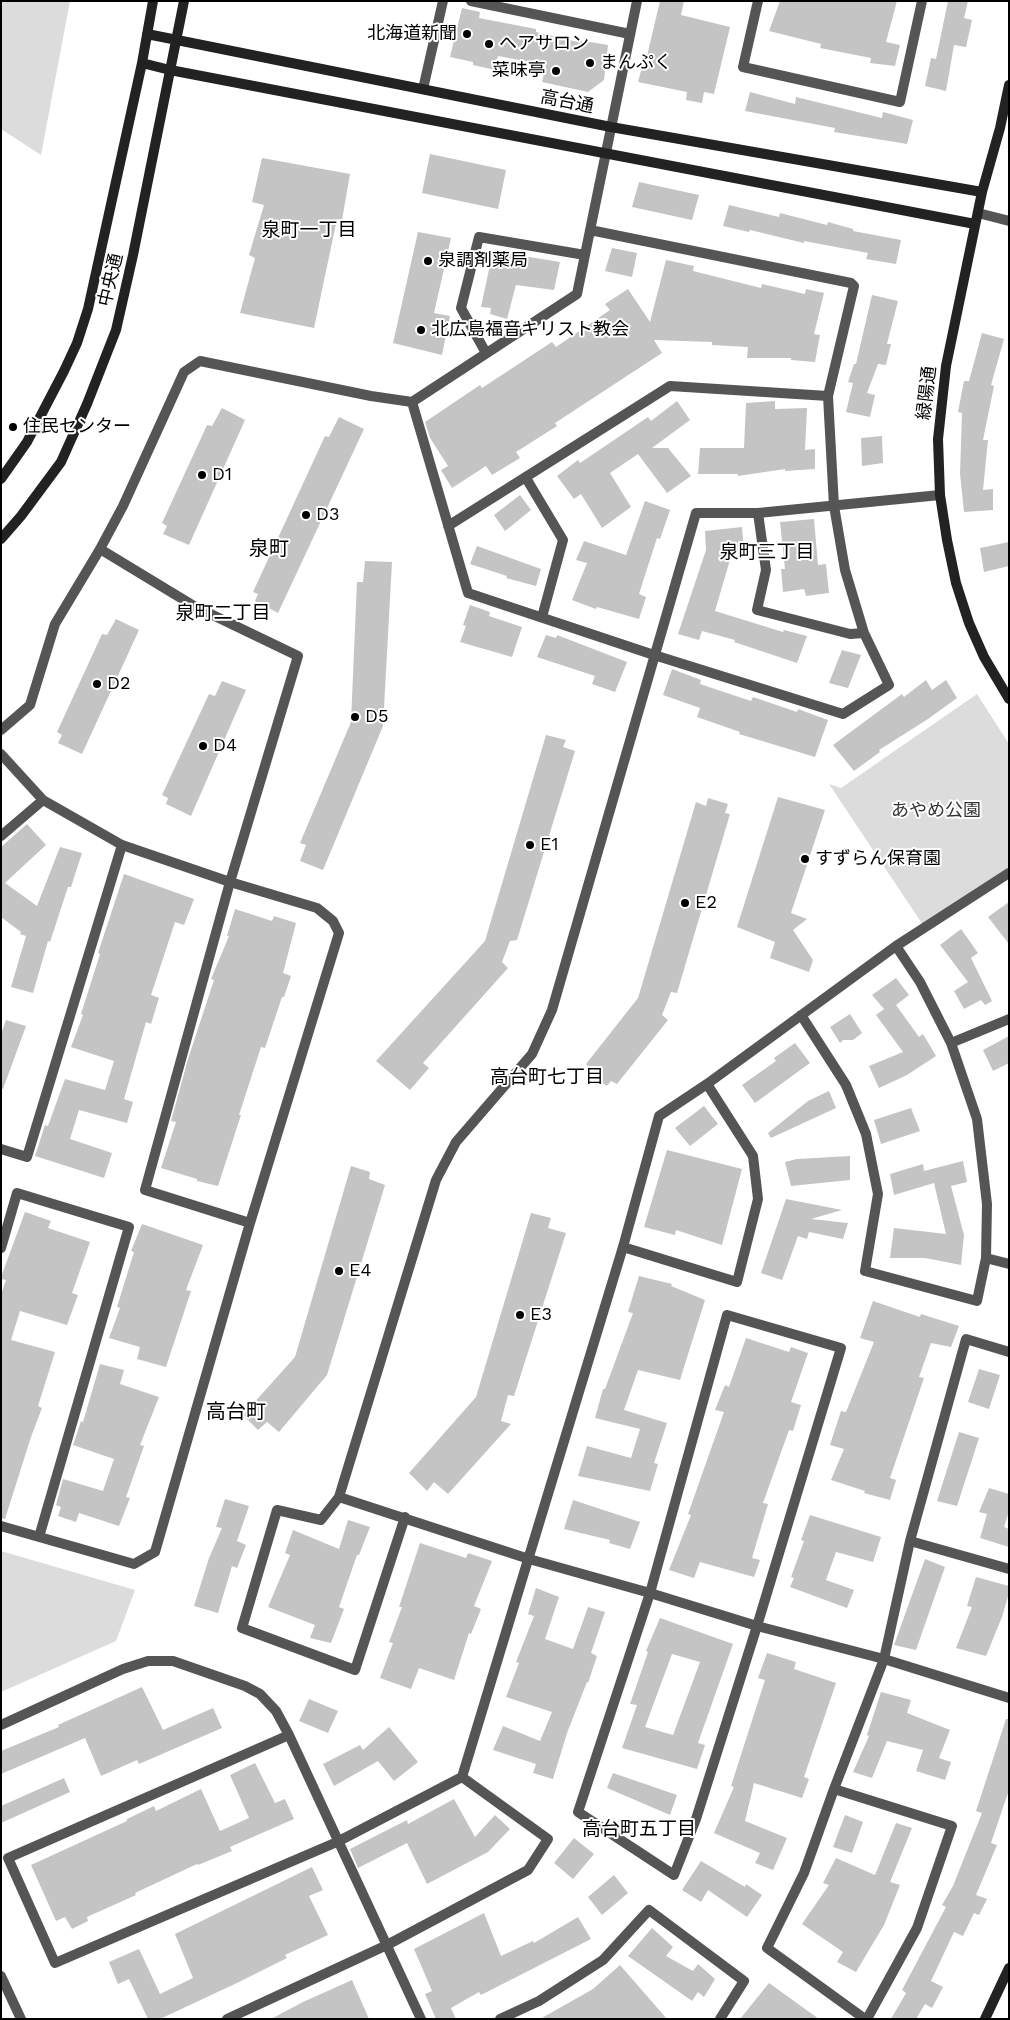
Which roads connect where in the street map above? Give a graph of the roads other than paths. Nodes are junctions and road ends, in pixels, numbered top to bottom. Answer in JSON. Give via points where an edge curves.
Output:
{"nodes":[{"id":1,"x":153,"y":1,"type":"edge"},
{"id":2,"x":184,"y":1,"type":"edge"},
{"id":3,"x":443,"y":1,"type":"edge"},
{"id":4,"x":471,"y":1,"type":"edge"},
{"id":5,"x":636,"y":1,"type":"edge"},
{"id":6,"x":758,"y":1,"type":"edge"},
{"id":7,"x":922,"y":1,"type":"edge"},
{"id":8,"x":147,"y":34,"type":"junction"},
{"id":9,"x":630,"y":34,"type":"junction"},
{"id":10,"x":176,"y":41,"type":"junction"},
{"id":11,"x":142,"y":63,"type":"junction"},
{"id":12,"x":170,"y":70,"type":"junction"},
{"id":13,"x":1009,"y":85,"type":"edge"},
{"id":14,"x":424,"y":89,"type":"junction"},
{"id":15,"x":611,"y":127,"type":"junction"},
{"id":16,"x":606,"y":152,"type":"junction"},
{"id":17,"x":982,"y":192,"type":"junction"},
{"id":18,"x":978,"y":213,"type":"junction"},
{"id":19,"x":1009,"y":221,"type":"edge"},
{"id":20,"x":975,"y":224,"type":"junction"},
{"id":21,"x":590,"y":230,"type":"junction"},
{"id":22,"x":585,"y":255,"type":"junction"},
{"id":23,"x":486,"y":353,"type":"junction"},
{"id":24,"x":828,"y":396,"type":"junction"},
{"id":25,"x":412,"y":402,"type":"junction"},
{"id":26,"x":526,"y":478,"type":"junction"},
{"id":27,"x":1,"y":479,"type":"edge"},
{"id":28,"x":940,"y":495,"type":"junction"},
{"id":29,"x":834,"y":506,"type":"junction"},
{"id":30,"x":758,"y":513,"type":"junction"},
{"id":31,"x":448,"y":526,"type":"junction"},
{"id":32,"x":1,"y":539,"type":"edge"},
{"id":33,"x":100,"y":549,"type":"junction"},
{"id":34,"x":542,"y":617,"type":"junction"},
{"id":35,"x":864,"y":633,"type":"junction"},
{"id":36,"x":654,"y":655,"type":"junction"},
{"id":37,"x":1009,"y":699,"type":"edge"},
{"id":38,"x":1,"y":730,"type":"edge"},
{"id":39,"x":1,"y":754,"type":"edge"},
{"id":40,"x":43,"y":800,"type":"junction"},
{"id":41,"x":1,"y":836,"type":"edge"},
{"id":42,"x":122,"y":845,"type":"junction"},
{"id":43,"x":1009,"y":873,"type":"edge"},
{"id":44,"x":230,"y":882,"type":"junction"},
{"id":45,"x":896,"y":946,"type":"junction"},
{"id":46,"x":801,"y":1016,"type":"junction"},
{"id":47,"x":1009,"y":1019,"type":"edge"},
{"id":48,"x":951,"y":1042,"type":"junction"},
{"id":49,"x":707,"y":1084,"type":"junction"},
{"id":50,"x":1,"y":1149,"type":"edge"},
{"id":51,"x":250,"y":1223,"type":"junction"},
{"id":52,"x":623,"y":1247,"type":"junction"},
{"id":53,"x":1,"y":1248,"type":"edge"},
{"id":54,"x":986,"y":1258,"type":"junction"},
{"id":55,"x":1009,"y":1264,"type":"edge"},
{"id":56,"x":1009,"y":1352,"type":"edge"},
{"id":57,"x":339,"y":1497,"type":"junction"},
{"id":58,"x":405,"y":1518,"type":"junction"},
{"id":59,"x":1,"y":1526,"type":"edge"},
{"id":60,"x":39,"y":1537,"type":"junction"},
{"id":61,"x":910,"y":1541,"type":"junction"},
{"id":62,"x":529,"y":1559,"type":"junction"},
{"id":63,"x":1009,"y":1569,"type":"edge"},
{"id":64,"x":650,"y":1593,"type":"junction"},
{"id":65,"x":757,"y":1626,"type":"junction"},
{"id":66,"x":884,"y":1659,"type":"junction"},
{"id":67,"x":1009,"y":1698,"type":"edge"},
{"id":68,"x":1,"y":1725,"type":"edge"},
{"id":69,"x":289,"y":1735,"type":"junction"},
{"id":70,"x":462,"y":1777,"type":"junction"},
{"id":71,"x":834,"y":1789,"type":"junction"},
{"id":72,"x":338,"y":1842,"type":"junction"},
{"id":73,"x":387,"y":1945,"type":"junction"},
{"id":74,"x":1009,"y":1968,"type":"edge"},
{"id":75,"x":1,"y":1976,"type":"edge"},
{"id":76,"x":724,"y":2018,"type":"edge"},
{"id":77,"x":21,"y":2019,"type":"edge"},
{"id":78,"x":227,"y":2019,"type":"edge"},
{"id":79,"x":421,"y":2019,"type":"edge"},
{"id":80,"x":500,"y":2019,"type":"edge"},
{"id":81,"x":866,"y":2019,"type":"edge"},
{"id":82,"x":985,"y":2019,"type":"edge"}],
"edges":[{"from":1,"to":8,"type":"street","name":"中央通"},
{"from":2,"to":10,"type":"street","name":"中央通"},
{"from":3,"to":14,"type":"street"},
{"from":4,"to":9,"type":"street"},
{"from":5,"to":9,"type":"street"},
{"from":6,"to":7,"type":"street","via":[[743,66],[900,102]]},
{"from":8,"to":10,"type":"street","name":"高台通"},
{"from":8,"to":11,"type":"street","name":"中央通"},
{"from":9,"to":15,"type":"street"},
{"from":10,"to":12,"type":"street","name":"中央通"},
{"from":10,"to":14,"type":"street","name":"高台通"},
{"from":11,"to":12,"type":"street"},
{"from":11,"to":27,"type":"street","name":"中央通","via":[[88,309],[77,343],[27,442]]},
{"from":12,"to":16,"type":"street"},
{"from":12,"to":32,"type":"street","name":"中央通","via":[[116,330],[60,462]]},
{"from":13,"to":17,"type":"street","name":"緑陽通"},
{"from":14,"to":15,"type":"street","name":"高台通"},
{"from":15,"to":16,"type":"street"},
{"from":15,"to":17,"type":"street","name":"高台通"},
{"from":16,"to":20,"type":"street"},
{"from":16,"to":21,"type":"street"},
{"from":17,"to":18,"type":"street","name":"緑陽通"},
{"from":18,"to":19,"type":"street"},
{"from":18,"to":20,"type":"street","name":"緑陽通"},
{"from":20,"to":28,"type":"street","name":"緑陽通","via":[[946,366],[938,439]]},
{"from":21,"to":22,"type":"street"},
{"from":21,"to":24,"type":"street","via":[[851,283],[854,286]]},
{"from":22,"to":23,"type":"street","via":[[577,294]]},
{"from":22,"to":23,"type":"street","via":[[478,237],[461,308]]},
{"from":23,"to":25,"type":"street"},
{"from":24,"to":26,"type":"street","via":[[670,386]]},
{"from":24,"to":29,"type":"street"},
{"from":25,"to":31,"type":"street"},
{"from":25,"to":33,"type":"street","via":[[200,361],[184,372]]},
{"from":26,"to":31,"type":"street"},
{"from":26,"to":34,"type":"street","via":[[563,540]]},
{"from":28,"to":29,"type":"street"},
{"from":28,"to":37,"type":"street","name":"緑陽通","via":[[956,583],[969,623],[984,657]]},
{"from":29,"to":30,"type":"street"},
{"from":29,"to":35,"type":"street","via":[[845,570]]},
{"from":30,"to":35,"type":"street","via":[[766,570],[757,610],[850,634]]},
{"from":30,"to":36,"type":"street","via":[[696,513]]},
{"from":31,"to":34,"type":"street","via":[[468,593]]},
{"from":33,"to":38,"type":"street","via":[[55,624],[30,705]]},
{"from":33,"to":44,"type":"street","via":[[194,606],[298,656]]},
{"from":34,"to":36,"type":"street"},
{"from":35,"to":36,"type":"street","via":[[888,685],[843,714]]},
{"from":36,"to":57,"type":"street","via":[[552,1010],[532,1054],[456,1142],[436,1180]]},
{"from":39,"to":40,"type":"street"},
{"from":40,"to":41,"type":"street"},
{"from":40,"to":42,"type":"street"},
{"from":42,"to":44,"type":"street"},
{"from":42,"to":50,"type":"street","via":[[27,1157]]},
{"from":43,"to":45,"type":"street"},
{"from":44,"to":51,"type":"street","via":[[317,908],[333,920],[339,933]]},
{"from":44,"to":51,"type":"street","via":[[145,1190]]},
{"from":45,"to":46,"type":"street"},
{"from":45,"to":48,"type":"street","via":[[920,982]]},
{"from":46,"to":49,"type":"street"},
{"from":46,"to":54,"type":"street","via":[[846,1085],[866,1134],[878,1194],[865,1271],[976,1301]]},
{"from":47,"to":48,"type":"street"},
{"from":48,"to":54,"type":"street","via":[[977,1119],[987,1204]]},
{"from":49,"to":52,"type":"street","via":[[659,1116]]},
{"from":49,"to":52,"type":"street","via":[[754,1156],[758,1199],[737,1282]]},
{"from":51,"to":60,"type":"street","via":[[155,1552],[134,1564]]},
{"from":52,"to":62,"type":"street"},
{"from":53,"to":60,"type":"street","via":[[17,1193],[129,1227]]},
{"from":54,"to":55,"type":"street"},
{"from":56,"to":61,"type":"street","via":[[966,1339]]},
{"from":57,"to":58,"type":"street"},
{"from":57,"to":58,"type":"street","via":[[321,1520],[277,1510],[242,1628],[355,1670]]},
{"from":58,"to":62,"type":"street"},
{"from":59,"to":60,"type":"street"},
{"from":61,"to":63,"type":"street"},
{"from":61,"to":66,"type":"street"},
{"from":62,"to":64,"type":"street"},
{"from":62,"to":70,"type":"street"},
{"from":64,"to":65,"type":"street"},
{"from":64,"to":65,"type":"street","via":[[578,1812],[674,1875],[696,1819]]},
{"from":64,"to":65,"type":"street","via":[[727,1315],[840,1348]]},
{"from":65,"to":66,"type":"street"},
{"from":66,"to":67,"type":"street"},
{"from":66,"to":71,"type":"street"},
{"from":68,"to":69,"type":"street","via":[[123,1670],[148,1661],[173,1661],[260,1694],[276,1711]]},
{"from":69,"to":72,"type":"street"},
{"from":69,"to":72,"type":"street","via":[[8,1858],[55,1963]]},
{"from":70,"to":72,"type":"street"},
{"from":70,"to":73,"type":"street","via":[[548,1839],[528,1870]]},
{"from":71,"to":81,"type":"street","via":[[804,1873],[767,1948]]},
{"from":71,"to":81,"type":"street","via":[[952,1826],[917,1928]]},
{"from":72,"to":73,"type":"street"},
{"from":73,"to":78,"type":"street"},
{"from":73,"to":79,"type":"street"},
{"from":74,"to":82,"type":"street"},
{"from":75,"to":77,"type":"street"},
{"from":76,"to":80,"type":"street","via":[[744,1981],[649,1910],[603,1960],[539,2001]]}]}
